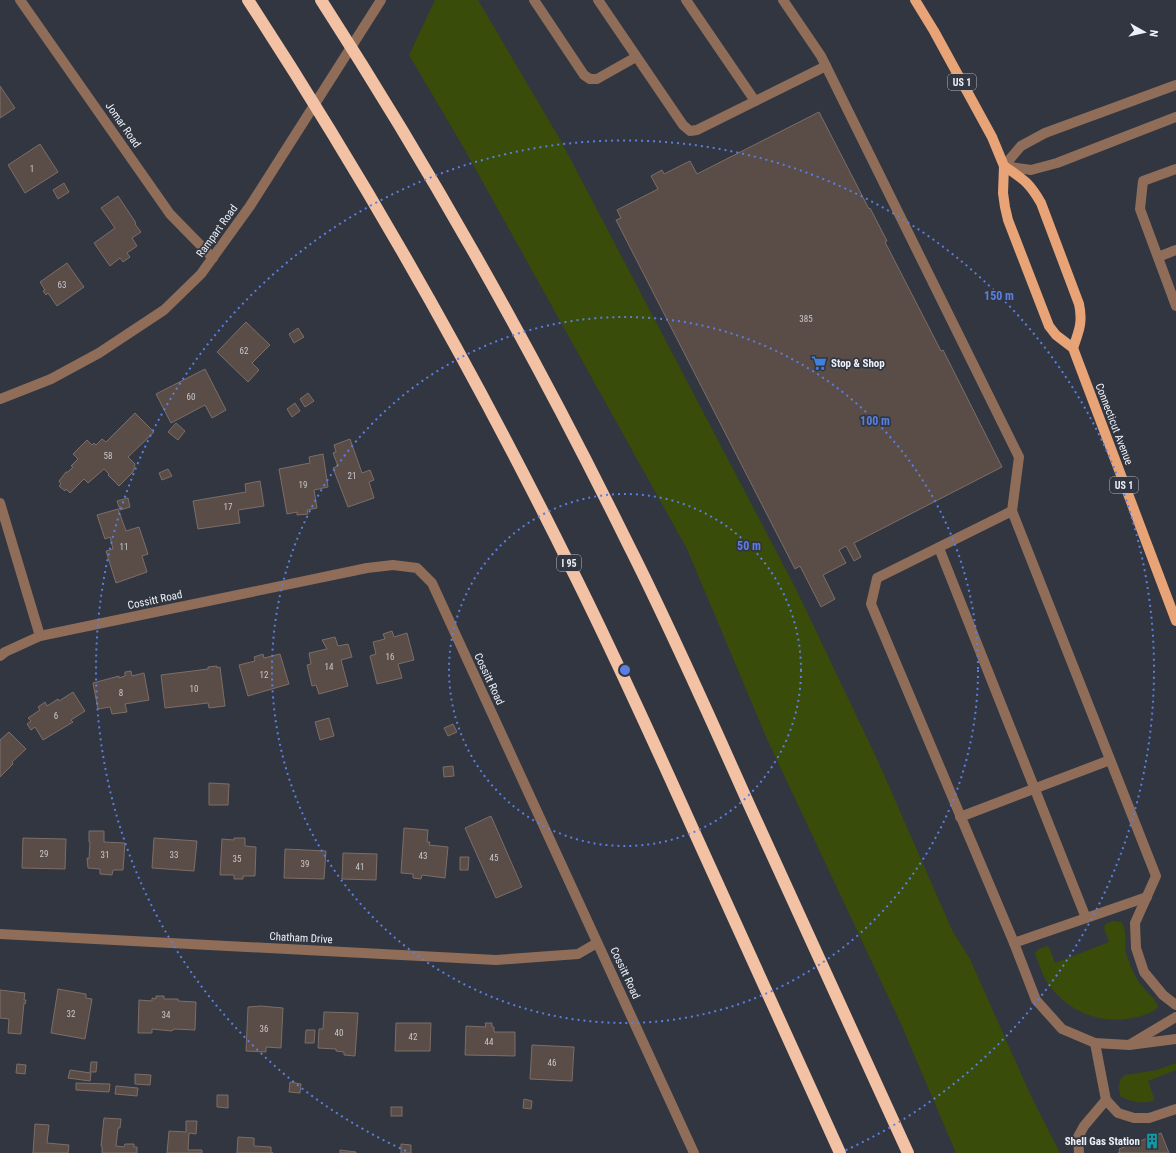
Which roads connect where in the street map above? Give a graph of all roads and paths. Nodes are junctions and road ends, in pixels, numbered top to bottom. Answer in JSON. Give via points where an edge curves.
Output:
{"nodes":[{"id":1,"x":20,"y":0,"type":"edge"},
{"id":2,"x":248,"y":0,"type":"edge"},
{"id":3,"x":321,"y":0,"type":"edge"},
{"id":4,"x":381,"y":0,"type":"edge"},
{"id":5,"x":534,"y":0,"type":"edge"},
{"id":6,"x":598,"y":0,"type":"edge"},
{"id":7,"x":686,"y":0,"type":"edge"},
{"id":8,"x":783,"y":0,"type":"edge"},
{"id":9,"x":915,"y":0,"type":"edge"},
{"id":10,"x":636,"y":57,"type":"junction"},
{"id":11,"x":826,"y":66,"type":"junction"},
{"id":12,"x":1176,"y":85,"type":"edge"},
{"id":13,"x":755,"y":101,"type":"junction"},
{"id":14,"x":1176,"y":117,"type":"edge"},
{"id":15,"x":1004,"y":166,"type":"junction"},
{"id":16,"x":1176,"y":169,"type":"edge"},
{"id":17,"x":1176,"y":250,"type":"edge"},
{"id":18,"x":1158,"y":257,"type":"junction"},
{"id":19,"x":213,"y":258,"type":"junction"},
{"id":20,"x":1176,"y":306,"type":"edge"},
{"id":21,"x":1073,"y":348,"type":"junction"},
{"id":22,"x":0,"y":399,"type":"edge"},
{"id":23,"x":0,"y":502,"type":"edge"},
{"id":24,"x":1012,"y":511,"type":"junction"},
{"id":25,"x":939,"y":548,"type":"junction"},
{"id":26,"x":1176,"y":621,"type":"edge"},
{"id":27,"x":40,"y":636,"type":"junction"},
{"id":28,"x":0,"y":656,"type":"edge"},
{"id":29,"x":1110,"y":760,"type":"junction"},
{"id":30,"x":1035,"y":789,"type":"junction"},
{"id":31,"x":960,"y":817,"type":"junction"},
{"id":32,"x":1147,"y":897,"type":"junction"},
{"id":33,"x":1086,"y":918,"type":"junction"},
{"id":34,"x":0,"y":934,"type":"edge"},
{"id":35,"x":598,"y":943,"type":"junction"},
{"id":36,"x":1014,"y":943,"type":"junction"},
{"id":37,"x":1176,"y":1005,"type":"edge"},
{"id":38,"x":1176,"y":1017,"type":"edge"},
{"id":39,"x":1176,"y":1039,"type":"edge"},
{"id":40,"x":1095,"y":1044,"type":"junction"},
{"id":41,"x":1129,"y":1045,"type":"junction"},
{"id":42,"x":1106,"y":1100,"type":"junction"},
{"id":43,"x":1176,"y":1109,"type":"edge"},
{"id":44,"x":694,"y":1153,"type":"edge"},
{"id":45,"x":840,"y":1153,"type":"edge"},
{"id":46,"x":908,"y":1153,"type":"edge"},
{"id":47,"x":1079,"y":1153,"type":"edge"}],
"edges":[{"from":1,"to":19,"type":"street","name":"Jomar Road","via":[[170,214]]},
{"from":2,"to":45,"type":"highway","number":"I 95","via":[[383,219],[456,347],[532,489],[619,667]]},
{"from":3,"to":46,"type":"highway","via":[[469,244],[551,392],[604,495],[678,648]]},
{"from":4,"to":19,"type":"street","name":"Rampart Road","via":[[250,206]]},
{"from":5,"to":10,"type":"street","via":[[584,75],[590,79],[597,79]]},
{"from":6,"to":10,"type":"street"},
{"from":7,"to":13,"type":"street"},
{"from":8,"to":11,"type":"street"},
{"from":9,"to":15,"type":"main road","number":"US 1","via":[[992,136]]},
{"from":10,"to":13,"type":"street","via":[[683,125],[690,131],[697,130]]},
{"from":11,"to":13,"type":"street"},
{"from":11,"to":24,"type":"street","via":[[1019,456]]},
{"from":12,"to":15,"type":"street","via":[[1045,133],[1021,146]]},
{"from":14,"to":15,"type":"street","via":[[1057,163],[1031,170]]},
{"from":15,"to":21,"type":"main road","number":"US 1","via":[[1004,207],[1016,240],[1049,326]]},
{"from":15,"to":21,"type":"main road","via":[[1024,179],[1041,203],[1082,316]]},
{"from":16,"to":18,"type":"street","via":[[1143,181],[1140,208]]},
{"from":17,"to":18,"type":"street"},
{"from":18,"to":20,"type":"street"},
{"from":19,"to":22,"type":"street","name":"Rampart Road","via":[[201,274],[164,310],[140,327],[51,380]]},
{"from":21,"to":26,"type":"main road","name":"Connecticut Avenue","number":"US 1"},
{"from":23,"to":27,"type":"street"},
{"from":24,"to":25,"type":"street"},
{"from":24,"to":29,"type":"street"},
{"from":25,"to":30,"type":"street"},
{"from":25,"to":31,"type":"street","via":[[877,578],[871,604]]},
{"from":27,"to":28,"type":"street","name":"Cossitt Road"},
{"from":27,"to":35,"type":"street","name":"Cossitt Road","via":[[367,568],[393,565],[417,568],[432,583]]},
{"from":29,"to":30,"type":"street"},
{"from":29,"to":32,"type":"street","via":[[1156,876]]},
{"from":30,"to":31,"type":"street"},
{"from":30,"to":33,"type":"street"},
{"from":31,"to":36,"type":"street"},
{"from":32,"to":33,"type":"street"},
{"from":32,"to":37,"type":"street","via":[[1135,923],[1136,948],[1144,972],[1163,995]]},
{"from":33,"to":36,"type":"street"},
{"from":34,"to":35,"type":"street","name":"Chatham Drive","via":[[496,960],[578,954]]},
{"from":35,"to":44,"type":"street","name":"Cossitt Road"},
{"from":36,"to":40,"type":"street","via":[[1036,1000],[1062,1029]]},
{"from":38,"to":41,"type":"street"},
{"from":39,"to":41,"type":"street"},
{"from":40,"to":41,"type":"street"},
{"from":40,"to":42,"type":"street"},
{"from":42,"to":43,"type":"street","via":[[1118,1113],[1134,1118],[1149,1118]]},
{"from":42,"to":47,"type":"street","via":[[1078,1137]]}]}
